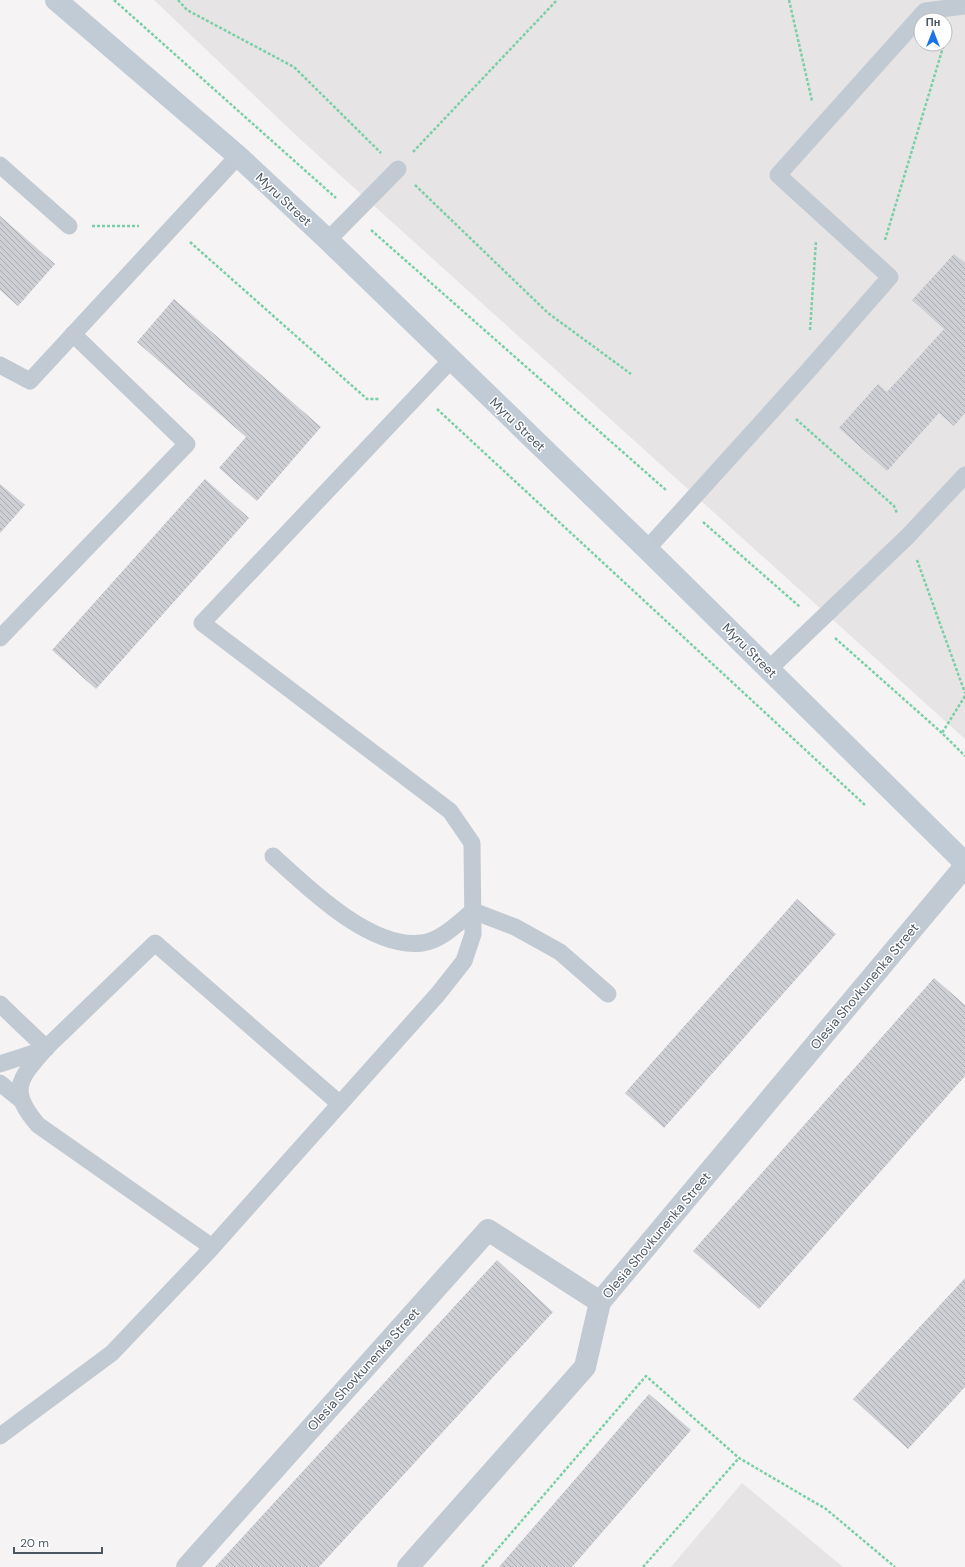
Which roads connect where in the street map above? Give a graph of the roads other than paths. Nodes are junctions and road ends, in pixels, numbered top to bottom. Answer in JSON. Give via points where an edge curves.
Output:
{"nodes":[{"id":1,"x":56,"y":0,"type":"edge"},
{"id":2,"x":965,"y":6,"type":"edge"},
{"id":3,"x":238,"y":156,"type":"junction"},
{"id":4,"x":0,"y":165,"type":"edge"},
{"id":5,"x":398,"y":169,"type":"road end"},
{"id":6,"x":69,"y":226,"type":"road end"},
{"id":7,"x":328,"y":240,"type":"junction"},
{"id":8,"x":73,"y":334,"type":"junction"},
{"id":9,"x":451,"y":360,"type":"junction"},
{"id":10,"x":0,"y":365,"type":"edge"},
{"id":11,"x":965,"y":475,"type":"edge"},
{"id":12,"x":647,"y":548,"type":"junction"},
{"id":13,"x":0,"y":638,"type":"edge"},
{"id":14,"x":769,"y":669,"type":"junction"},
{"id":15,"x":273,"y":856,"type":"dead end"},
{"id":16,"x":965,"y":865,"type":"edge"},
{"id":17,"x":473,"y":911,"type":"junction"},
{"id":18,"x":608,"y":994,"type":"dead end"},
{"id":19,"x":0,"y":1004,"type":"edge"},
{"id":20,"x":46,"y":1048,"type":"junction"},
{"id":21,"x":0,"y":1064,"type":"edge"},
{"id":22,"x":0,"y":1083,"type":"edge"},
{"id":23,"x":21,"y":1100,"type":"junction"},
{"id":24,"x":340,"y":1104,"type":"junction"},
{"id":25,"x":212,"y":1247,"type":"junction"},
{"id":26,"x":600,"y":1302,"type":"junction"},
{"id":27,"x":0,"y":1436,"type":"edge"},
{"id":28,"x":187,"y":1567,"type":"edge"},
{"id":29,"x":408,"y":1567,"type":"edge"}],
"edges":[{"from":1,"to":3,"type":"street","name":"Myru Street"},
{"from":2,"to":12,"type":"lane","via":[[925,11],[778,175],[890,277]]},
{"from":3,"to":7,"type":"street","name":"Myru Street"},
{"from":3,"to":8,"type":"lane"},
{"from":4,"to":6,"type":"lane"},
{"from":5,"to":7,"type":"lane"},
{"from":7,"to":9,"type":"street","name":"Myru Street"},
{"from":8,"to":10,"type":"lane","via":[[30,381]]},
{"from":8,"to":13,"type":"lane","via":[[187,444]]},
{"from":9,"to":12,"type":"street","name":"Myru Street"},
{"from":9,"to":17,"type":"lane","via":[[202,623],[450,810],[472,843]]},
{"from":11,"to":14,"type":"lane","via":[[908,536]]},
{"from":12,"to":14,"type":"street","name":"Myru Street"},
{"from":14,"to":16,"type":"street","name":"Myru Street"},
{"from":15,"to":17,"type":"lane","via":[[327,904],[370,931],[399,942],[422,943],[441,937]]},
{"from":16,"to":26,"type":"street","name":"Olesia Shovkunenka Street"},
{"from":17,"to":18,"type":"lane","via":[[515,927],[560,952]]},
{"from":17,"to":24,"type":"lane","via":[[473,934],[464,961]]},
{"from":19,"to":20,"type":"lane"},
{"from":20,"to":21,"type":"lane"},
{"from":20,"to":23,"type":"lane","via":[[24,1074],[20,1087]]},
{"from":20,"to":24,"type":"lane","via":[[154,944]]},
{"from":22,"to":23,"type":"lane"},
{"from":23,"to":25,"type":"lane","via":[[27,1112],[38,1124]]},
{"from":24,"to":25,"type":"lane"},
{"from":25,"to":27,"type":"lane","via":[[112,1353]]},
{"from":26,"to":28,"type":"street","name":"Olesia Shovkunenka Street","via":[[488,1230]]},
{"from":26,"to":29,"type":"street","via":[[585,1367]]}]}
